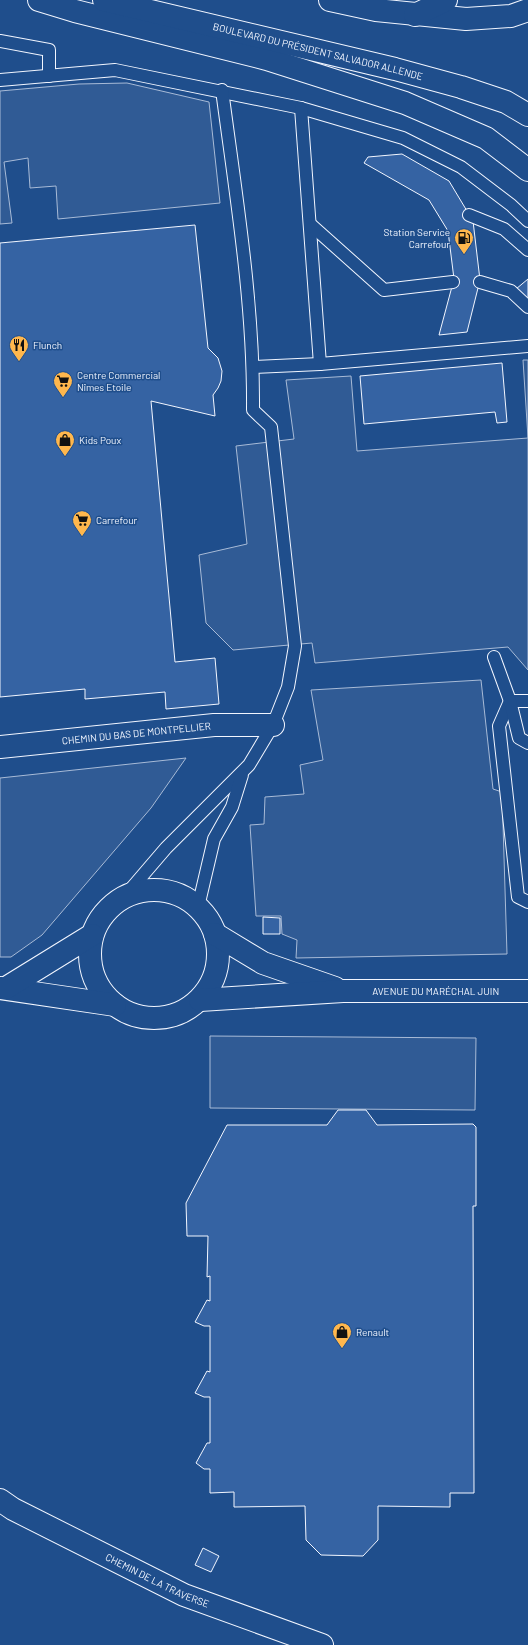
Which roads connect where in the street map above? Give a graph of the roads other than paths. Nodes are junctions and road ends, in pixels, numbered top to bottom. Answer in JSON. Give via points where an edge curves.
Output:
{"nodes":[{"id":1,"x":39,"y":0,"type":"edge"},
{"id":2,"x":104,"y":0,"type":"edge"},
{"id":3,"x":330,"y":0,"type":"edge"},
{"id":4,"x":446,"y":0,"type":"edge"},
{"id":5,"x":528,"y":10,"type":"edge"},
{"id":6,"x":415,"y":15,"type":"junction"},
{"id":7,"x":0,"y":42,"type":"edge"},
{"id":8,"x":49,"y":76,"type":"junction"},
{"id":9,"x":0,"y":80,"type":"edge"},
{"id":10,"x":222,"y":90,"type":"junction"},
{"id":11,"x":301,"y":108,"type":"junction"},
{"id":12,"x":528,"y":115,"type":"edge"},
{"id":13,"x":528,"y":170,"type":"edge"},
{"id":14,"x":469,"y":215,"type":"dead end"},
{"id":15,"x":528,"y":221,"type":"edge"},
{"id":16,"x":310,"y":224,"type":"junction"},
{"id":17,"x":528,"y":250,"type":"edge"},
{"id":18,"x":453,"y":282,"type":"dead end"},
{"id":19,"x":480,"y":282,"type":"dead end"},
{"id":20,"x":528,"y":307,"type":"edge"},
{"id":21,"x":528,"y":346,"type":"edge"},
{"id":22,"x":320,"y":364,"type":"junction"},
{"id":23,"x":253,"y":367,"type":"junction"},
{"id":24,"x":494,"y":657,"type":"dead end"},
{"id":25,"x":510,"y":701,"type":"junction"},
{"id":26,"x":528,"y":701,"type":"edge"},
{"id":27,"x":273,"y":725,"type":"junction"},
{"id":28,"x":528,"y":743,"type":"edge"},
{"id":29,"x":0,"y":747,"type":"edge"},
{"id":30,"x":243,"y":772,"type":"junction"},
{"id":31,"x":124,"y":897,"type":"junction"},
{"id":32,"x":528,"y":902,"type":"edge"},
{"id":33,"x":198,"y":908,"type":"junction"},
{"id":34,"x":215,"y":934,"type":"junction"},
{"id":35,"x":92,"y":936,"type":"junction"},
{"id":36,"x":3,"y":988,"type":"edge"},
{"id":37,"x":343,"y":991,"type":"junction"},
{"id":38,"x":528,"y":991,"type":"edge"},
{"id":39,"x":200,"y":1000,"type":"junction"},
{"id":40,"x":115,"y":1005,"type":"junction"},
{"id":41,"x":0,"y":1500,"type":"edge"},
{"id":42,"x":322,"y":1645,"type":"edge"}],
"edges":[{"from":1,"to":13,"type":"street","via":[[267,59],[405,103],[486,138]]},
{"from":2,"to":12,"type":"street","name":"BOULEVARD DU PRÉSIDENT SALVADOR ALLENDE","via":[[461,87],[506,102]]},
{"from":3,"to":6,"type":"street"},
{"from":4,"to":6,"type":"street"},
{"from":5,"to":6,"type":"street","via":[[510,16],[466,19]]},
{"from":7,"to":8,"type":"lane","via":[[49,50]]},
{"from":8,"to":9,"type":"lane"},
{"from":8,"to":10,"type":"lane","via":[[115,70]]},
{"from":10,"to":11,"type":"lane"},
{"from":10,"to":23,"type":"lane","via":[[239,222]]},
{"from":11,"to":15,"type":"lane","via":[[403,138],[455,163]]},
{"from":11,"to":16,"type":"lane"},
{"from":14,"to":17,"type":"lane","via":[[504,229]]},
{"from":16,"to":18,"type":"lane","via":[[384,290]]},
{"from":16,"to":22,"type":"lane"},
{"from":19,"to":20,"type":"lane","via":[[511,291]]},
{"from":21,"to":22,"type":"lane"},
{"from":22,"to":23,"type":"lane"},
{"from":23,"to":27,"type":"lane","via":[[253,410],[271,427],[295,646],[288,687]]},
{"from":24,"to":25,"type":"lane"},
{"from":25,"to":26,"type":"lane"},
{"from":25,"to":28,"type":"lane","via":[[519,738]]},
{"from":25,"to":32,"type":"lane","via":[[499,726],[518,898]]},
{"from":27,"to":29,"type":"street","name":"CHEMIN DU BAS DE MONTPELLIER","via":[[214,725]]},
{"from":27,"to":30,"type":"lane"},
{"from":30,"to":31,"type":"lane","via":[[166,848]]},
{"from":30,"to":33,"type":"lane","via":[[232,807],[214,839]]},
{"from":31,"to":33,"type":"street","via":[[138,891],[161,890],[182,896]]},
{"from":31,"to":35,"type":"street","via":[[110,906],[99,920]]},
{"from":33,"to":34,"type":"street","via":[[209,920]]},
{"from":34,"to":37,"type":"street","name":"AVENUE DU MARÉCHAL JUIN","via":[[263,963]]},
{"from":34,"to":39,"type":"street","via":[[219,951],[217,969],[211,985]]},
{"from":35,"to":36,"type":"street"},
{"from":35,"to":40,"type":"street","via":[[89,955],[92,974],[101,991]]},
{"from":36,"to":40,"type":"street"},
{"from":37,"to":38,"type":"street","name":"AVENUE DU MARÉCHAL JUIN"},
{"from":37,"to":39,"type":"street","name":"AVENUE DU MARÉCHAL JUIN"},
{"from":39,"to":40,"type":"street","via":[[185,1011],[168,1017],[150,1018],[131,1014]]},
{"from":41,"to":42,"type":"street","name":"CHEMIN DE LA TRAVERSE","via":[[13,1509],[184,1595]]}]}
